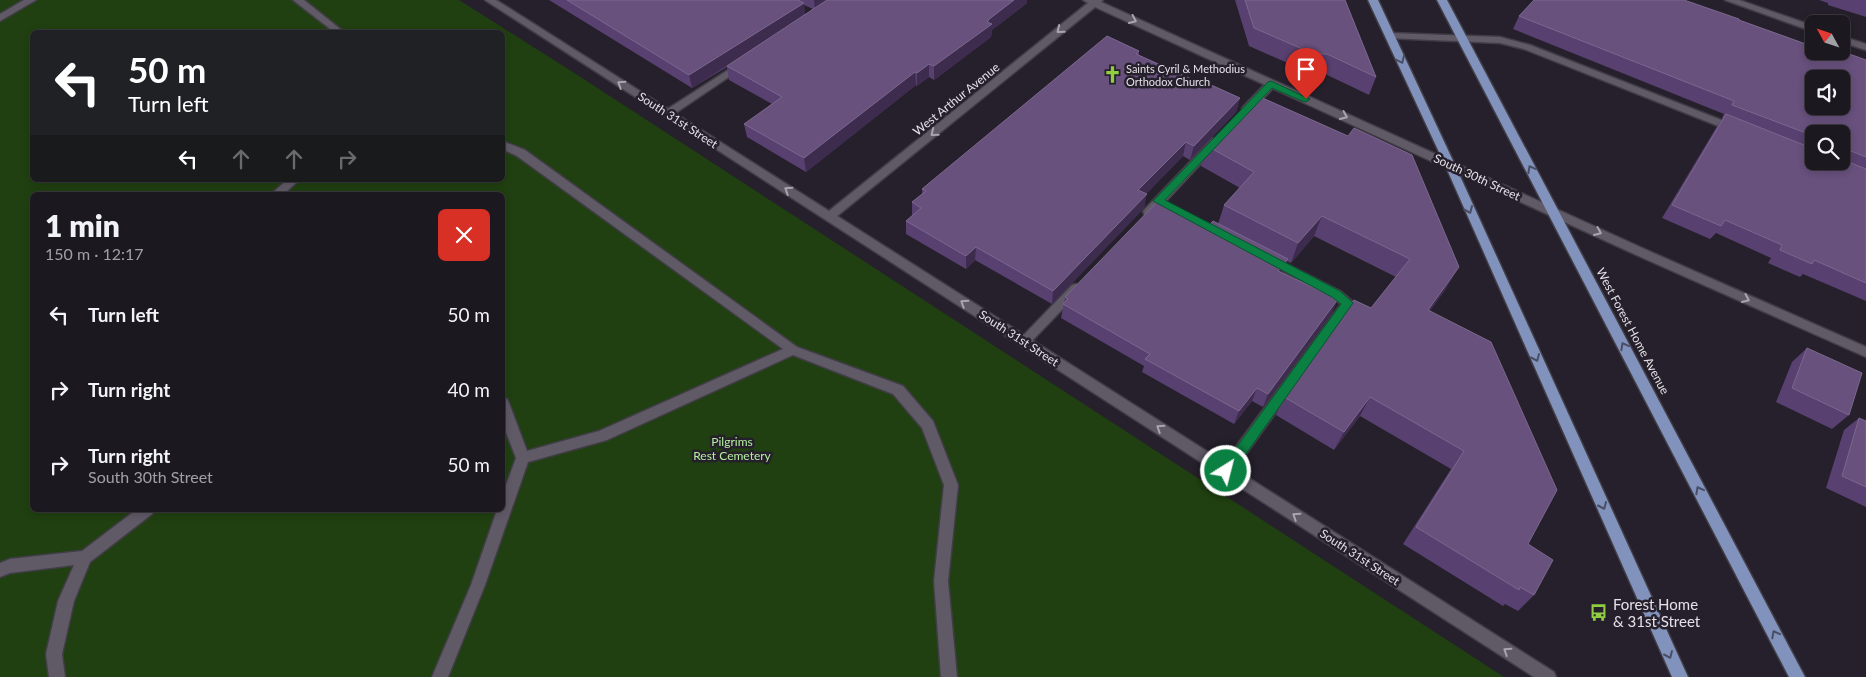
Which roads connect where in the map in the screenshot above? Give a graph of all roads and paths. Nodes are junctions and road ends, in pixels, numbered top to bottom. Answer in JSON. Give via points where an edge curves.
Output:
{"nodes":[{"id":1,"x":31,"y":0,"type":"edge"},
{"id":2,"x":298,"y":0,"type":"edge"},
{"id":3,"x":490,"y":0,"type":"edge"},
{"id":4,"x":1373,"y":0,"type":"edge"},
{"id":5,"x":1442,"y":0,"type":"edge"},
{"id":6,"x":1730,"y":0,"type":"edge"},
{"id":7,"x":1094,"y":1,"type":"edge"},
{"id":8,"x":0,"y":18,"type":"edge"},
{"id":9,"x":1805,"y":26,"type":"edge"},
{"id":10,"x":336,"y":30,"type":"edge"},
{"id":11,"x":1390,"y":36,"type":"junction"},
{"id":12,"x":1461,"y":38,"type":"junction"},
{"id":13,"x":1850,"y":41,"type":"edge"},
{"id":14,"x":1866,"y":47,"type":"edge"},
{"id":15,"x":749,"y":60,"type":"edge"},
{"id":16,"x":1271,"y":84,"type":"junction"},
{"id":17,"x":668,"y":114,"type":"junction"},
{"id":18,"x":1236,"y":120,"type":"edge"},
{"id":19,"x":1223,"y":133,"type":"edge"},
{"id":20,"x":1749,"y":135,"type":"edge"},
{"id":21,"x":505,"y":145,"type":"edge"},
{"id":22,"x":1450,"y":165,"type":"junction"},
{"id":23,"x":292,"y":182,"type":"edge"},
{"id":24,"x":280,"y":192,"type":"edge"},
{"id":25,"x":1553,"y":212,"type":"junction"},
{"id":26,"x":829,"y":217,"type":"junction"},
{"id":27,"x":1139,"y":222,"type":"edge"},
{"id":28,"x":1260,"y":254,"type":"edge"},
{"id":29,"x":1086,"y":277,"type":"edge"},
{"id":30,"x":1024,"y":342,"type":"junction"},
{"id":31,"x":794,"y":350,"type":"junction"},
{"id":32,"x":1866,"y":352,"type":"edge"},
{"id":33,"x":505,"y":411,"type":"edge"},
{"id":34,"x":523,"y":458,"type":"junction"},
{"id":35,"x":1226,"y":471,"type":"junction"},
{"id":36,"x":505,"y":509,"type":"edge"},
{"id":37,"x":144,"y":512,"type":"edge"},
{"id":38,"x":504,"y":512,"type":"edge"},
{"id":39,"x":85,"y":557,"type":"junction"},
{"id":40,"x":0,"y":570,"type":"edge"},
{"id":41,"x":57,"y":677,"type":"edge"},
{"id":42,"x":440,"y":677,"type":"edge"},
{"id":43,"x":949,"y":677,"type":"edge"},
{"id":44,"x":1548,"y":677,"type":"edge"},
{"id":45,"x":1680,"y":677,"type":"edge"},
{"id":46,"x":1797,"y":677,"type":"edge"}],
"edges":[{"from":1,"to":8,"type":"street"},
{"from":2,"to":10,"type":"street"},
{"from":17,"to":3,"type":"street","name":"South 31st Street","one_way":true},
{"from":4,"to":11,"type":"main road"},
{"from":5,"to":12,"type":"main road","name":"West Forest Home Avenue"},
{"from":6,"to":9,"type":"street"},
{"from":7,"to":16,"type":"street","name":"South 30th Street","one_way":true},
{"from":7,"to":26,"type":"street","name":"West Arthur Avenue","one_way":true},
{"from":11,"to":12,"type":"street"},
{"from":11,"to":22,"type":"main road","one_way":true},
{"from":12,"to":20,"type":"street","via":[[1500,40],[1527,47]]},
{"from":25,"to":12,"type":"main road","name":"West Forest Home Avenue","one_way":true},
{"from":13,"to":14,"type":"street"},
{"from":15,"to":17,"type":"street"},
{"from":16,"to":18,"type":"street"},
{"from":16,"to":22,"type":"street","name":"South 30th Street","one_way":true},
{"from":26,"to":17,"type":"street","name":"South 31st Street","one_way":true},
{"from":19,"to":27,"type":"street","via":[[1163,203]]},
{"from":21,"to":31,"type":"street","via":[[521,153]]},
{"from":22,"to":25,"type":"street","name":"South 30th Street"},
{"from":22,"to":45,"type":"main road","one_way":true},
{"from":23,"to":24,"type":"street"},
{"from":25,"to":32,"type":"street","name":"South 30th Street","one_way":true},
{"from":46,"to":25,"type":"main road","name":"West Forest Home Avenue","one_way":true},
{"from":30,"to":26,"type":"street","name":"South 31st Street","one_way":true},
{"from":28,"to":35,"type":"street","via":[[1348,303]]},
{"from":29,"to":30,"type":"street"},
{"from":35,"to":30,"type":"street","name":"South 31st Street","one_way":true},
{"from":31,"to":34,"type":"street","via":[[602,436]]},
{"from":31,"to":43,"type":"street","via":[[898,390],[928,425],[951,485],[942,581]]},
{"from":33,"to":34,"type":"street"},
{"from":34,"to":36,"type":"street"},
{"from":44,"to":35,"type":"street","name":"South 31st Street","one_way":true},
{"from":37,"to":39,"type":"street"},
{"from":38,"to":42,"type":"street"},
{"from":39,"to":40,"type":"street"},
{"from":39,"to":41,"type":"street","via":[[66,601],[54,654]]}]}
